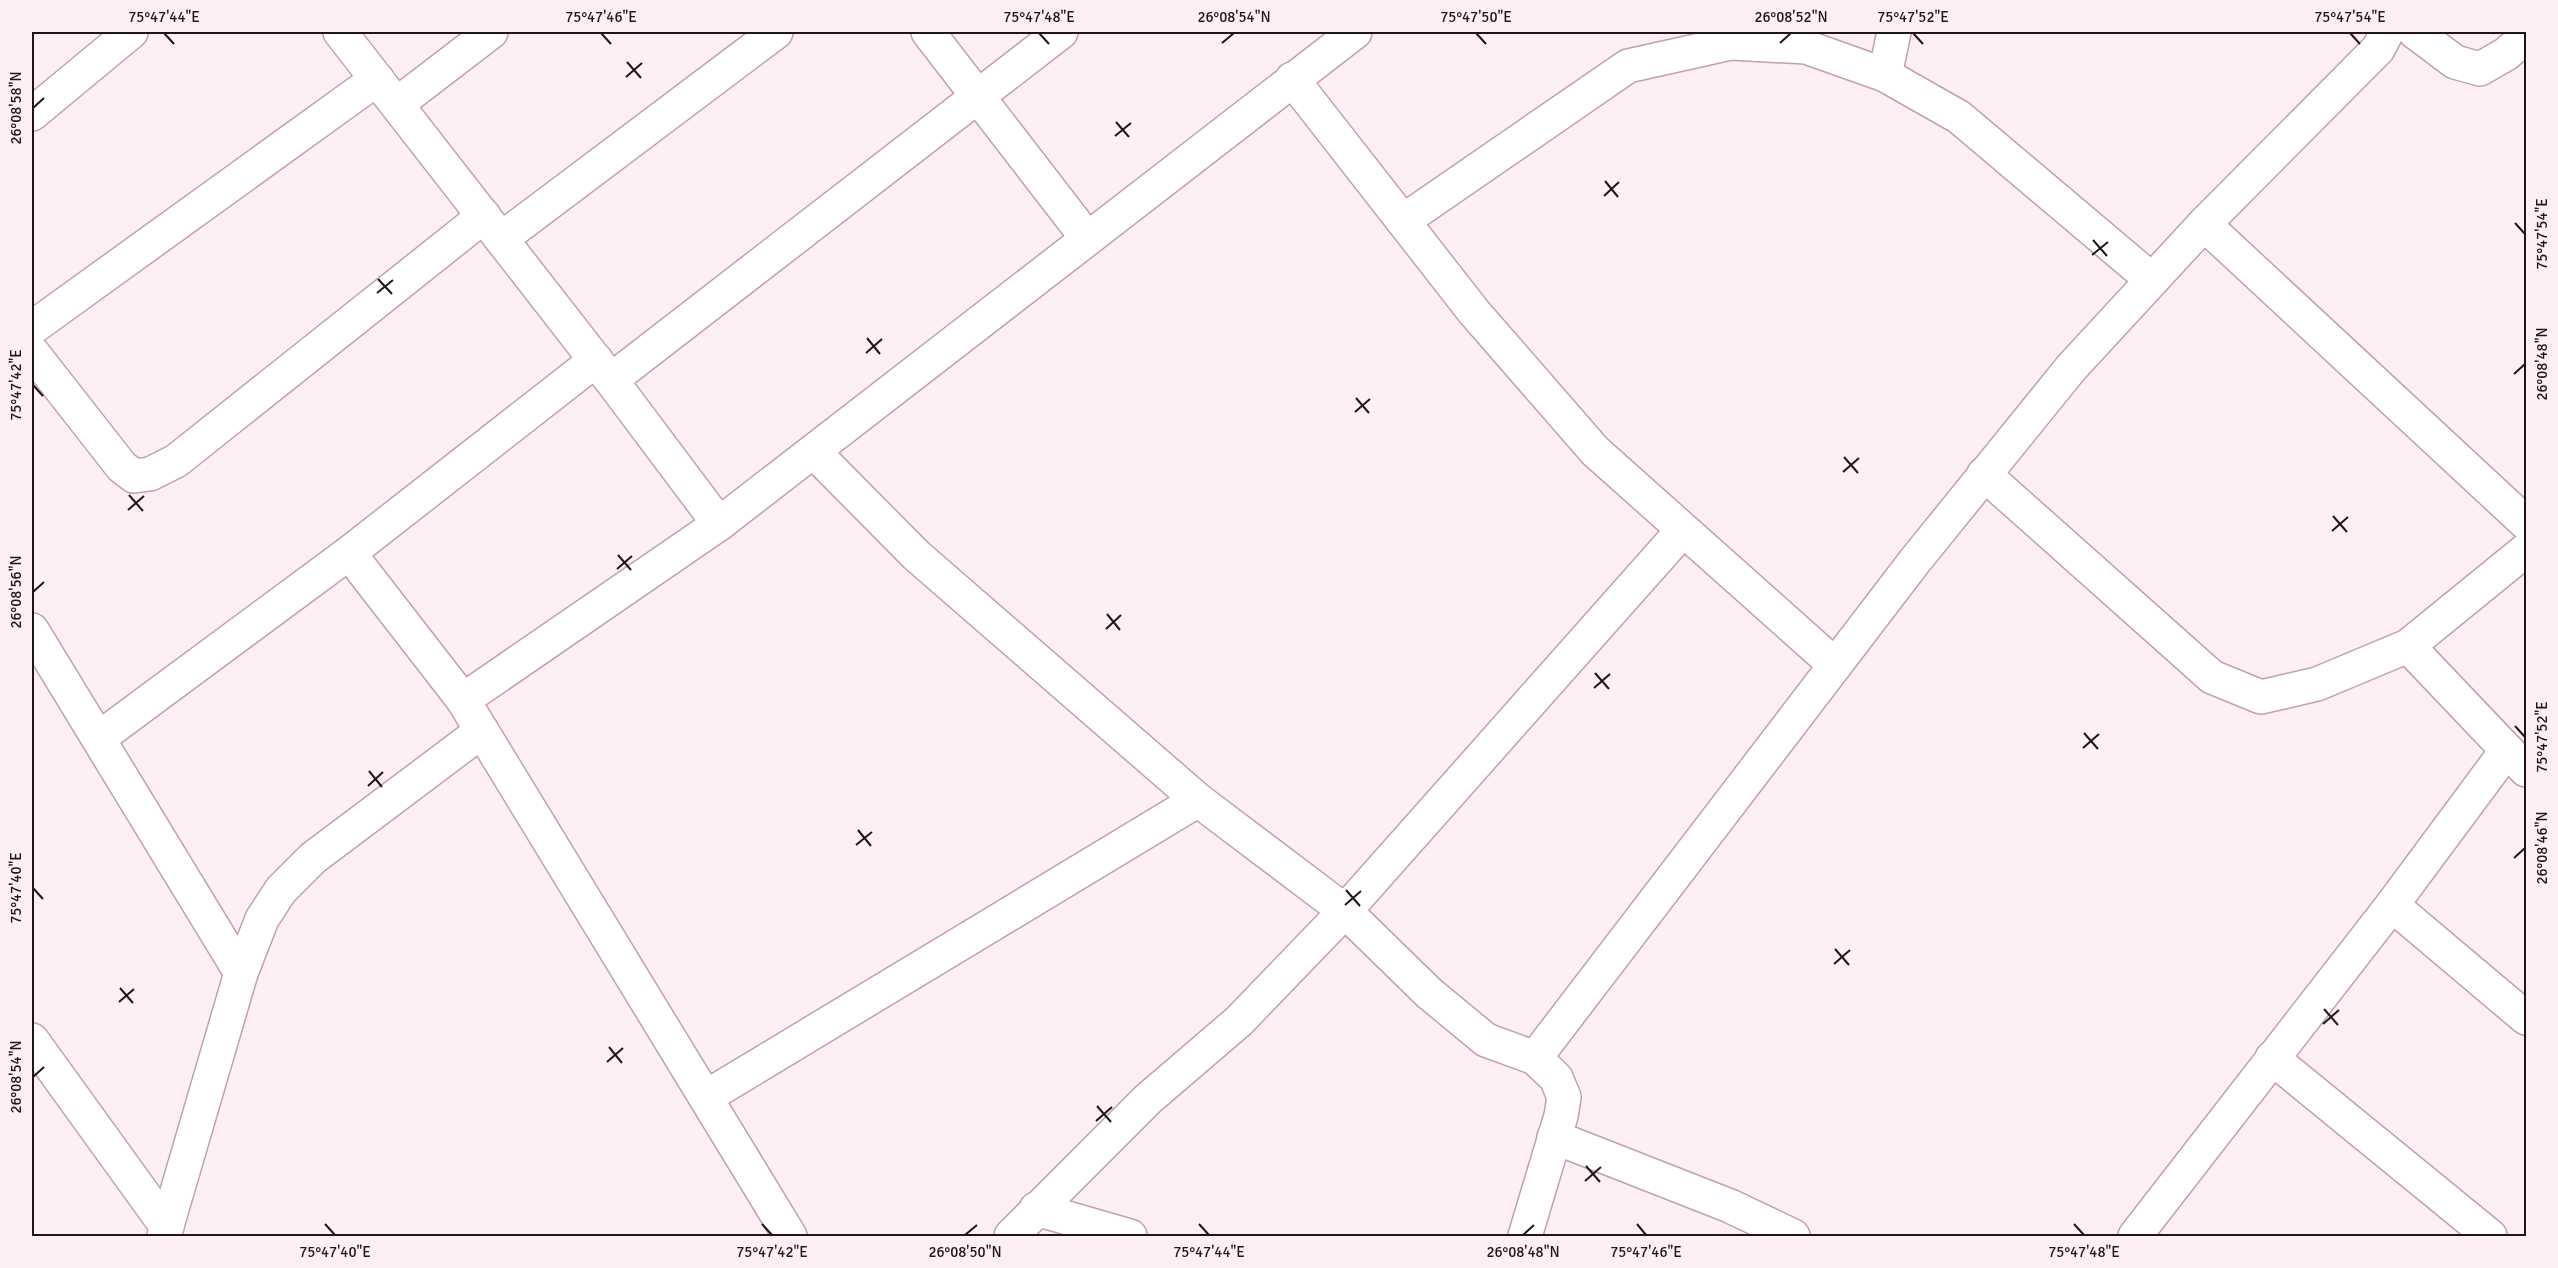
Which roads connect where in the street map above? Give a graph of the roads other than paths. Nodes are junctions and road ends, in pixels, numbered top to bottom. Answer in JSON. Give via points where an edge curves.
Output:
{"nodes":[{"id":1,"x":131,"y":32,"type":"edge"},
{"id":2,"x":340,"y":32,"type":"edge"},
{"id":3,"x":491,"y":32,"type":"edge"},
{"id":4,"x":776,"y":32,"type":"edge"},
{"id":5,"x":928,"y":32,"type":"edge"},
{"id":6,"x":1061,"y":32,"type":"edge"},
{"id":7,"x":1355,"y":32,"type":"edge"},
{"id":8,"x":1894,"y":32,"type":"edge"},
{"id":9,"x":2387,"y":32,"type":"edge"},
{"id":10,"x":2415,"y":32,"type":"edge"},
{"id":11,"x":2526,"y":37,"type":"edge"},
{"id":12,"x":1885,"y":75,"type":"junction"},
{"id":13,"x":1292,"y":80,"type":"junction"},
{"id":14,"x":387,"y":92,"type":"junction"},
{"id":15,"x":977,"y":97,"type":"junction"},
{"id":16,"x":32,"y":114,"type":"edge"},
{"id":17,"x":1403,"y":221,"type":"junction"},
{"id":18,"x":2204,"y":224,"type":"junction"},
{"id":19,"x":492,"y":227,"type":"junction"},
{"id":20,"x":1087,"y":238,"type":"junction"},
{"id":21,"x":2152,"y":280,"type":"junction"},
{"id":22,"x":32,"y":328,"type":"edge"},
{"id":23,"x":32,"y":352,"type":"edge"},
{"id":24,"x":603,"y":370,"type":"junction"},
{"id":25,"x":814,"y":452,"type":"junction"},
{"id":26,"x":1984,"y":474,"type":"junction"},
{"id":27,"x":2526,"y":523,"type":"edge"},
{"id":28,"x":719,"y":524,"type":"junction"},
{"id":29,"x":1683,"y":530,"type":"junction"},
{"id":30,"x":2526,"y":550,"type":"edge"},
{"id":31,"x":350,"y":552,"type":"junction"},
{"id":32,"x":32,"y":630,"type":"edge"},
{"id":33,"x":2408,"y":646,"type":"junction"},
{"id":34,"x":1835,"y":665,"type":"junction"},
{"id":35,"x":463,"y":700,"type":"junction"},
{"id":36,"x":482,"y":731,"type":"junction"},
{"id":37,"x":99,"y":738,"type":"junction"},
{"id":38,"x":2517,"y":760,"type":"edge"},
{"id":39,"x":1198,"y":800,"type":"junction"},
{"id":40,"x":2392,"y":905,"type":"junction"},
{"id":41,"x":1345,"y":911,"type":"junction"},
{"id":42,"x":241,"y":973,"type":"junction"},
{"id":43,"x":2526,"y":1018,"type":"edge"},
{"id":44,"x":32,"y":1040,"type":"edge"},
{"id":45,"x":1535,"y":1058,"type":"junction"},
{"id":46,"x":2272,"y":1058,"type":"junction"},
{"id":47,"x":706,"y":1097,"type":"junction"},
{"id":48,"x":1554,"y":1137,"type":"junction"},
{"id":49,"x":1036,"y":1209,"type":"junction"},
{"id":50,"x":165,"y":1232,"type":"edge"},
{"id":51,"x":790,"y":1236,"type":"edge"},
{"id":52,"x":1011,"y":1236,"type":"edge"},
{"id":53,"x":1130,"y":1236,"type":"edge"},
{"id":54,"x":1525,"y":1236,"type":"edge"},
{"id":55,"x":1793,"y":1236,"type":"edge"},
{"id":56,"x":2134,"y":1236,"type":"edge"},
{"id":57,"x":2490,"y":1236,"type":"edge"}],
"edges":[{"from":1,"to":16,"type":"street"},
{"from":2,"to":14,"type":"street"},
{"from":3,"to":14,"type":"street"},
{"from":4,"to":19,"type":"street"},
{"from":5,"to":15,"type":"street"},
{"from":6,"to":15,"type":"street"},
{"from":7,"to":13,"type":"street"},
{"from":8,"to":12,"type":"street"},
{"from":9,"to":18,"type":"street","via":[[2378,49]]},
{"from":10,"to":11,"type":"street","via":[[2455,62],[2480,69]]},
{"from":12,"to":17,"type":"street","via":[[1806,47],[1731,43],[1628,66]]},
{"from":12,"to":21,"type":"street","via":[[1959,117]]},
{"from":13,"to":17,"type":"street"},
{"from":13,"to":20,"type":"street"},
{"from":14,"to":19,"type":"street"},
{"from":14,"to":22,"type":"street"},
{"from":15,"to":20,"type":"street"},
{"from":15,"to":24,"type":"street"},
{"from":17,"to":29,"type":"street","via":[[1474,312],[1595,451]]},
{"from":18,"to":21,"type":"street"},
{"from":18,"to":27,"type":"street"},
{"from":19,"to":23,"type":"street","via":[[176,461],[150,474],[134,476],[122,467]]},
{"from":19,"to":24,"type":"street"},
{"from":20,"to":25,"type":"street"},
{"from":21,"to":26,"type":"street","via":[[2071,368]]},
{"from":24,"to":28,"type":"street"},
{"from":24,"to":31,"type":"street"},
{"from":25,"to":28,"type":"street"},
{"from":25,"to":39,"type":"street","via":[[916,555]]},
{"from":26,"to":33,"type":"street","via":[[2212,677],[2261,697],[2317,684]]},
{"from":26,"to":34,"type":"street"},
{"from":28,"to":35,"type":"street"},
{"from":29,"to":34,"type":"street"},
{"from":29,"to":41,"type":"street"},
{"from":30,"to":33,"type":"street"},
{"from":31,"to":35,"type":"street"},
{"from":31,"to":37,"type":"street"},
{"from":32,"to":37,"type":"street"},
{"from":33,"to":38,"type":"street"},
{"from":34,"to":45,"type":"street"},
{"from":35,"to":36,"type":"street"},
{"from":36,"to":42,"type":"street","via":[[313,858],[281,890],[262,919]]},
{"from":36,"to":47,"type":"street"},
{"from":37,"to":42,"type":"street"},
{"from":38,"to":40,"type":"street"},
{"from":39,"to":41,"type":"street"},
{"from":39,"to":47,"type":"street"},
{"from":40,"to":43,"type":"street"},
{"from":40,"to":46,"type":"street"},
{"from":41,"to":45,"type":"street","via":[[1429,993],[1486,1040]]},
{"from":41,"to":49,"type":"street","via":[[1239,1021],[1148,1099]]},
{"from":42,"to":50,"type":"street"},
{"from":44,"to":50,"type":"street"},
{"from":45,"to":48,"type":"street","via":[[1556,1078],[1563,1097]]},
{"from":46,"to":56,"type":"street"},
{"from":46,"to":57,"type":"street"},
{"from":47,"to":51,"type":"street"},
{"from":48,"to":54,"type":"street"},
{"from":48,"to":55,"type":"street","via":[[1730,1206]]},
{"from":49,"to":52,"type":"street"},
{"from":49,"to":53,"type":"street"}]}
